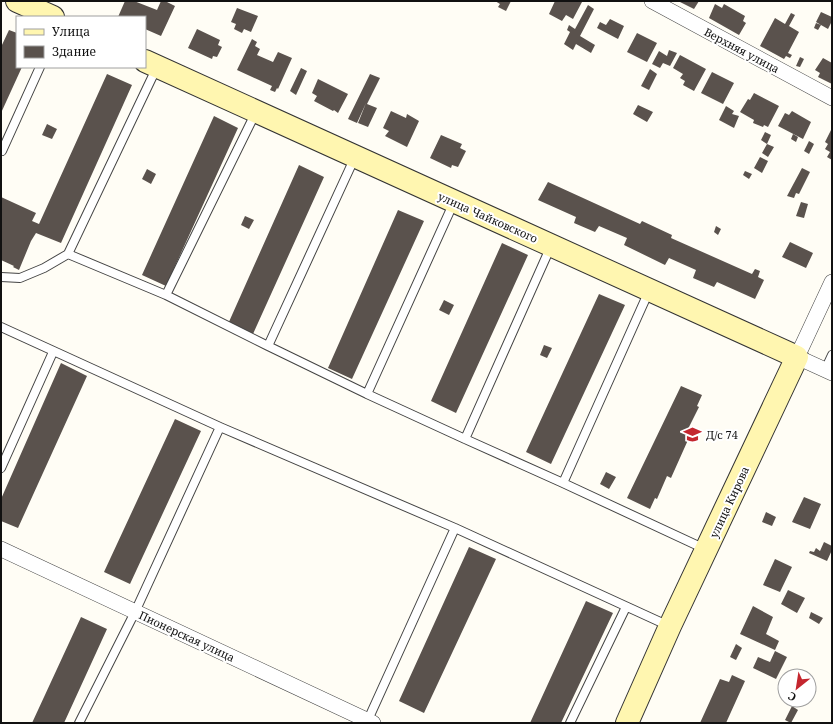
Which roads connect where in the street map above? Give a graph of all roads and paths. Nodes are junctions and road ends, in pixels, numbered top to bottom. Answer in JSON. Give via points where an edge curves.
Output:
{"nodes":[{"id":1,"x":17,"y":1,"type":"edge"},
{"id":2,"x":652,"y":1,"type":"edge"},
{"id":3,"x":51,"y":16,"type":"edge"},
{"id":4,"x":151,"y":64,"type":"edge"},
{"id":5,"x":40,"y":68,"type":"edge"},
{"id":6,"x":832,"y":98,"type":"edge"},
{"id":7,"x":256,"y":111,"type":"junction"},
{"id":8,"x":2,"y":151,"type":"dead end"},
{"id":9,"x":355,"y":156,"type":"junction"},
{"id":10,"x":454,"y":201,"type":"junction"},
{"id":11,"x":552,"y":246,"type":"junction"},
{"id":12,"x":68,"y":254,"type":"junction"},
{"id":13,"x":1,"y":277,"type":"edge"},
{"id":14,"x":832,"y":282,"type":"edge"},
{"id":15,"x":649,"y":290,"type":"junction"},
{"id":16,"x":166,"y":295,"type":"junction"},
{"id":17,"x":1,"y":327,"type":"edge"},
{"id":18,"x":268,"y":346,"type":"junction"},
{"id":19,"x":53,"y":352,"type":"junction"},
{"id":20,"x":832,"y":355,"type":"edge"},
{"id":21,"x":798,"y":357,"type":"junction"},
{"id":22,"x":829,"y":372,"type":"edge"},
{"id":23,"x":367,"y":394,"type":"junction"},
{"id":24,"x":220,"y":427,"type":"junction"},
{"id":25,"x":465,"y":439,"type":"junction"},
{"id":26,"x":1,"y":468,"type":"edge"},
{"id":27,"x":562,"y":484,"type":"junction"},
{"id":28,"x":455,"y":528,"type":"junction"},
{"id":29,"x":1,"y":549,"type":"edge"},
{"id":30,"x":706,"y":549,"type":"junction"},
{"id":31,"x":626,"y":607,"type":"junction"},
{"id":32,"x":135,"y":612,"type":"junction"},
{"id":33,"x":670,"y":626,"type":"junction"},
{"id":34,"x":369,"y":722,"type":"edge"},
{"id":35,"x":79,"y":723,"type":"edge"},
{"id":36,"x":570,"y":723,"type":"edge"},
{"id":37,"x":627,"y":723,"type":"edge"}],
"edges":[{"from":1,"to":3,"type":"main road"},
{"from":2,"to":6,"type":"street","name":"Верхняя улица"},
{"from":4,"to":7,"type":"main road","name":"улица Чайковского"},
{"from":4,"to":12,"type":"lane"},
{"from":5,"to":8,"type":"lane"},
{"from":7,"to":9,"type":"main road","name":"улица Чайковского"},
{"from":7,"to":16,"type":"lane"},
{"from":9,"to":10,"type":"main road","name":"улица Чайковского"},
{"from":9,"to":18,"type":"lane"},
{"from":10,"to":11,"type":"main road","name":"улица Чайковского"},
{"from":10,"to":23,"type":"lane"},
{"from":11,"to":15,"type":"main road","name":"улица Чайковского"},
{"from":11,"to":25,"type":"lane"},
{"from":12,"to":13,"type":"lane","via":[[20,278]]},
{"from":12,"to":16,"type":"lane"},
{"from":14,"to":21,"type":"street","name":"улица Кирова"},
{"from":15,"to":21,"type":"main road","name":"улица Чайковского"},
{"from":15,"to":27,"type":"lane"},
{"from":16,"to":18,"type":"lane"},
{"from":17,"to":19,"type":"lane"},
{"from":18,"to":23,"type":"lane"},
{"from":19,"to":24,"type":"lane"},
{"from":19,"to":26,"type":"lane"},
{"from":20,"to":22,"type":"lane"},
{"from":21,"to":22,"type":"street","name":"улица Чайковского"},
{"from":21,"to":30,"type":"main road","name":"улица Кирова"},
{"from":23,"to":25,"type":"lane"},
{"from":24,"to":28,"type":"lane"},
{"from":24,"to":32,"type":"lane"},
{"from":25,"to":27,"type":"lane"},
{"from":27,"to":30,"type":"lane"},
{"from":28,"to":31,"type":"lane"},
{"from":28,"to":34,"type":"lane"},
{"from":29,"to":32,"type":"street","name":"Пионерская улица"},
{"from":30,"to":33,"type":"main road","name":"улица Кирова"},
{"from":31,"to":33,"type":"lane"},
{"from":31,"to":36,"type":"lane"},
{"from":32,"to":34,"type":"street","name":"Пионерская улица"},
{"from":32,"to":35,"type":"lane"},
{"from":33,"to":37,"type":"main road","name":"улица Кирова"}]}
